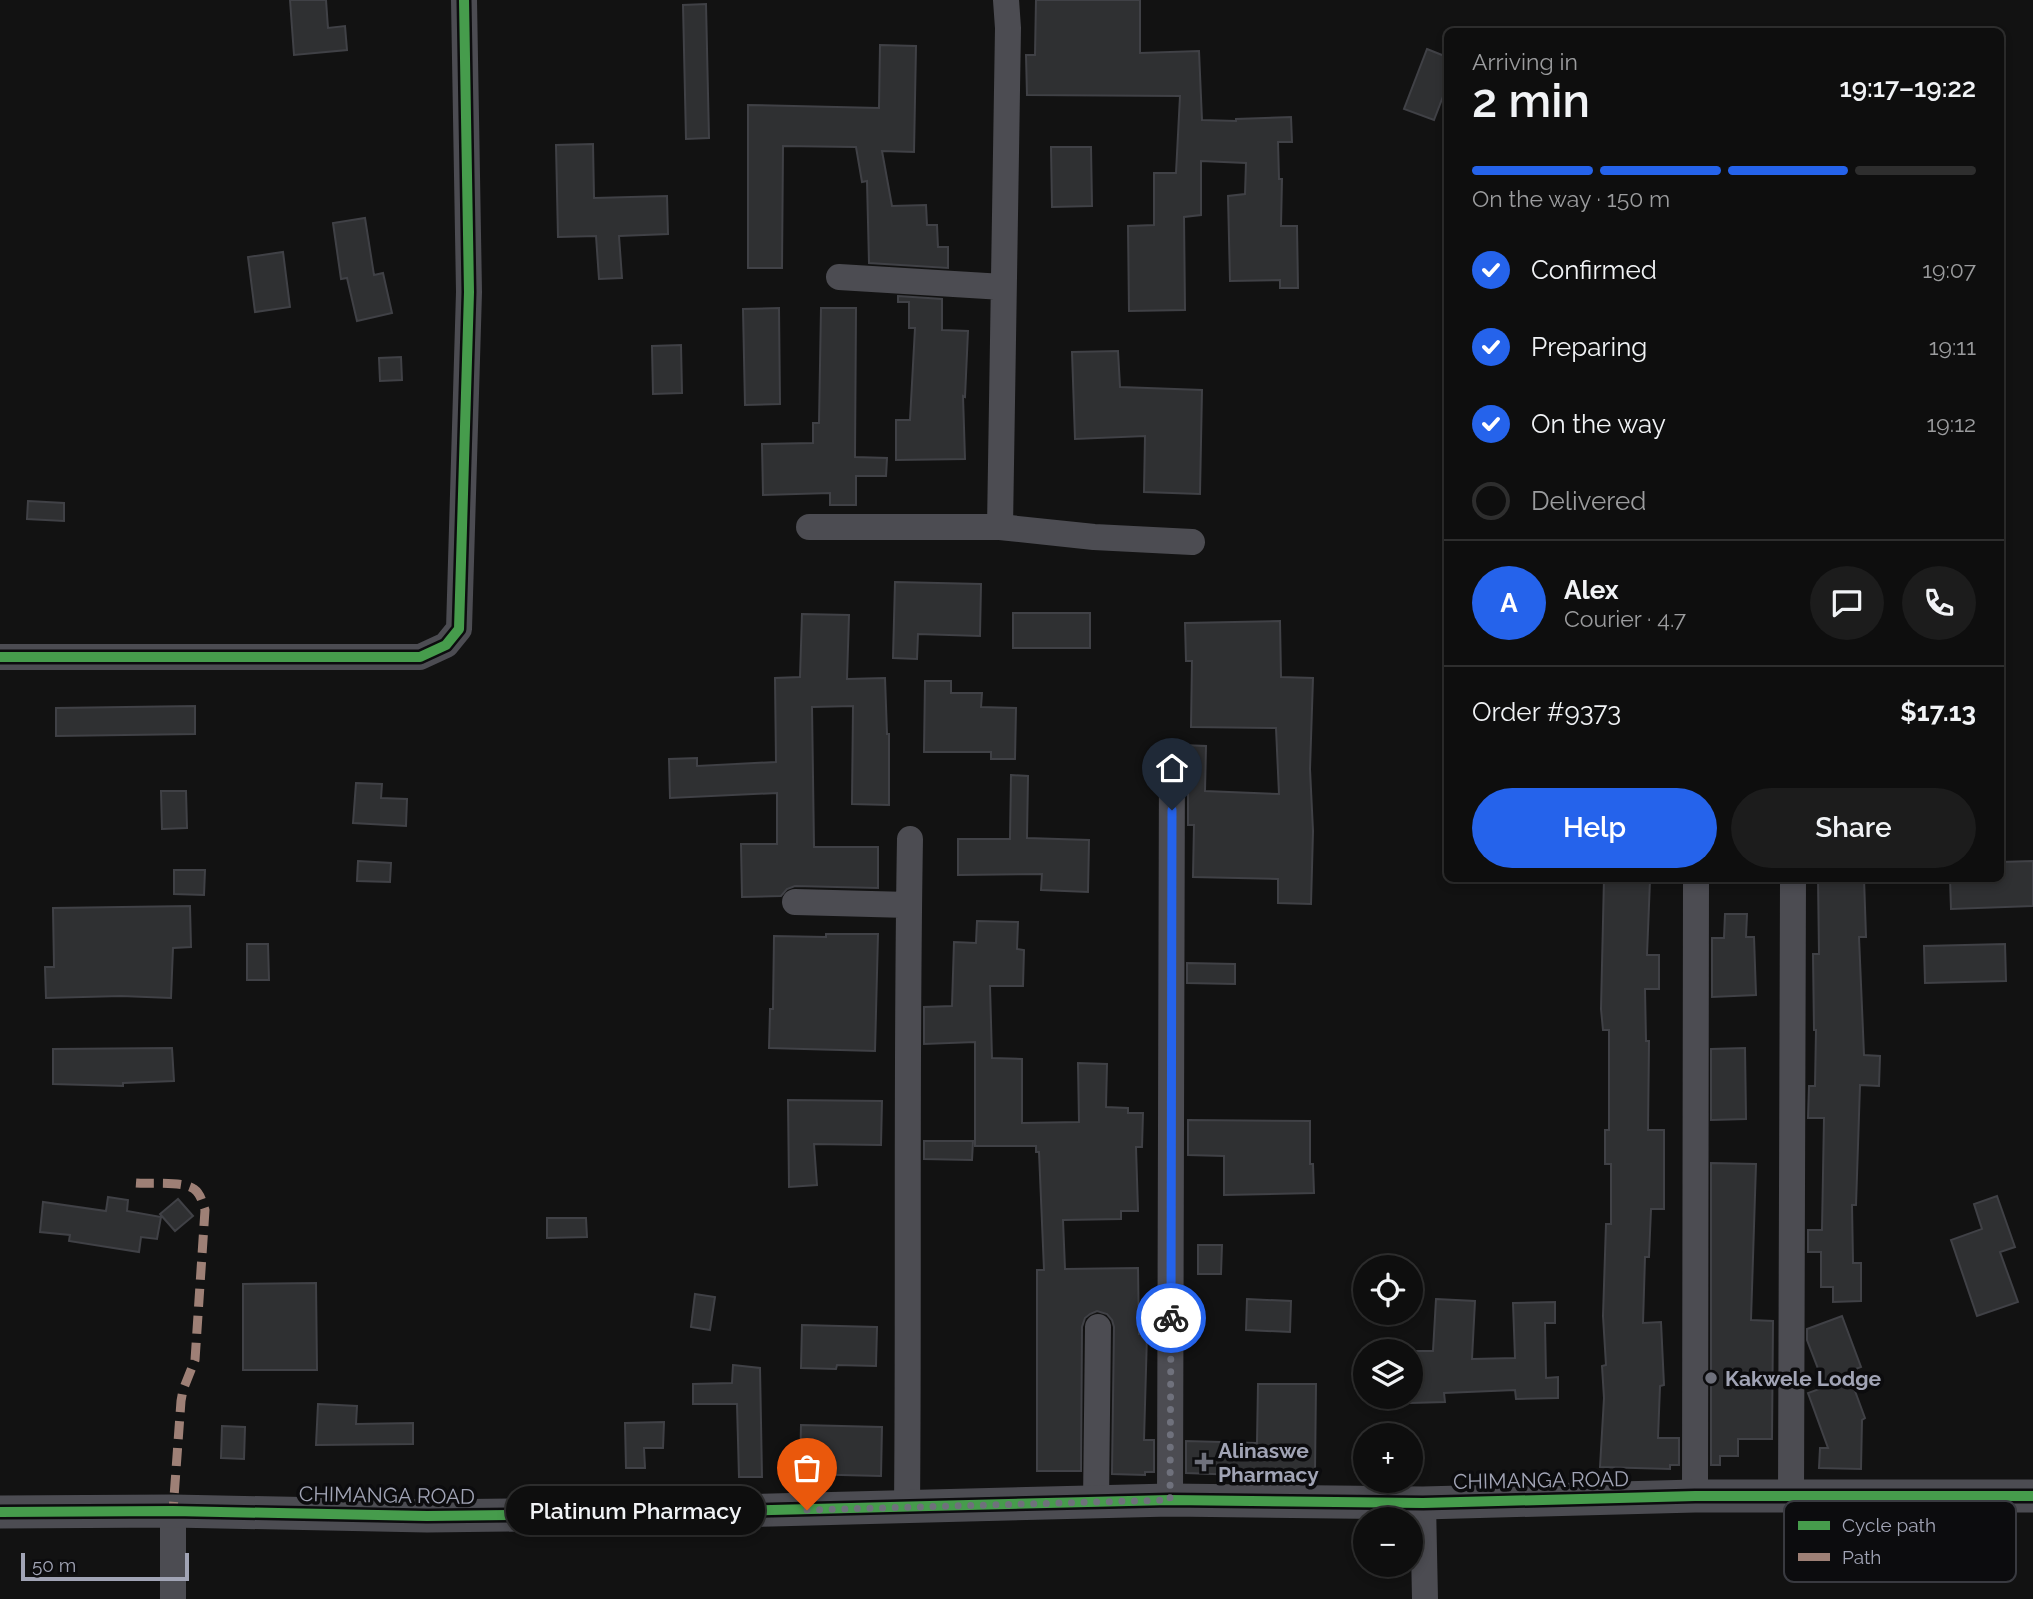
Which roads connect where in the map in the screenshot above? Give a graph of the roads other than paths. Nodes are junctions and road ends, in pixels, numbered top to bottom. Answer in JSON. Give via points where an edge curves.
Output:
{"nodes":[{"id":1,"x":464,"y":0,"type":"edge"},
{"id":2,"x":1006,"y":0,"type":"edge"},
{"id":3,"x":839,"y":277,"type":"dead end"},
{"id":4,"x":1003,"y":286,"type":"junction"},
{"id":5,"x":809,"y":527,"type":"dead end"},
{"id":6,"x":1000,"y":527,"type":"junction"},
{"id":7,"x":1192,"y":542,"type":"dead end"},
{"id":8,"x":0,"y":657,"type":"edge"},
{"id":9,"x":1172,"y":756,"type":"dead end"},
{"id":10,"x":910,"y":839,"type":"dead end"},
{"id":11,"x":1696,"y":882,"type":"edge"},
{"id":12,"x":1793,"y":882,"type":"edge"},
{"id":13,"x":795,"y":902,"type":"dead end"},
{"id":14,"x":909,"y":905,"type":"junction"},
{"id":15,"x":1098,"y":1327,"type":"dead end"},
{"id":16,"x":1695,"y":1496,"type":"junction"},
{"id":17,"x":1791,"y":1496,"type":"junction"},
{"id":18,"x":2033,"y":1496,"type":"edge"},
{"id":19,"x":1170,"y":1500,"type":"junction"},
{"id":20,"x":1096,"y":1503,"type":"junction"},
{"id":21,"x":1423,"y":1503,"type":"junction"},
{"id":22,"x":907,"y":1508,"type":"junction"},
{"id":23,"x":173,"y":1511,"type":"junction"},
{"id":24,"x":0,"y":1512,"type":"edge"},
{"id":25,"x":173,"y":1599,"type":"edge"},
{"id":26,"x":1425,"y":1599,"type":"edge"}],
"edges":[{"from":1,"to":8,"type":"street","via":[[468,292],[458,629],[446,645],[420,657]]},
{"from":2,"to":4,"type":"street"},
{"from":3,"to":4,"type":"street"},
{"from":4,"to":6,"type":"street"},
{"from":5,"to":6,"type":"street"},
{"from":6,"to":7,"type":"street"},
{"from":9,"to":19,"type":"street"},
{"from":10,"to":14,"type":"street"},
{"from":11,"to":16,"type":"street"},
{"from":12,"to":17,"type":"street"},
{"from":13,"to":14,"type":"street"},
{"from":14,"to":22,"type":"street"},
{"from":15,"to":20,"type":"street"},
{"from":16,"to":17,"type":"street","name":"CHIMANGA ROAD"},
{"from":16,"to":21,"type":"street","name":"CHIMANGA ROAD"},
{"from":17,"to":18,"type":"street","name":"CHIMANGA ROAD"},
{"from":19,"to":20,"type":"street","name":"CHIMANGA ROAD"},
{"from":19,"to":21,"type":"street","name":"CHIMANGA ROAD"},
{"from":20,"to":22,"type":"street","name":"CHIMANGA ROAD"},
{"from":21,"to":26,"type":"street"},
{"from":22,"to":23,"type":"street","name":"CHIMANGA ROAD","via":[[441,1516]]},
{"from":23,"to":24,"type":"street","name":"CHIMANGA ROAD"},
{"from":23,"to":25,"type":"street"}]}
